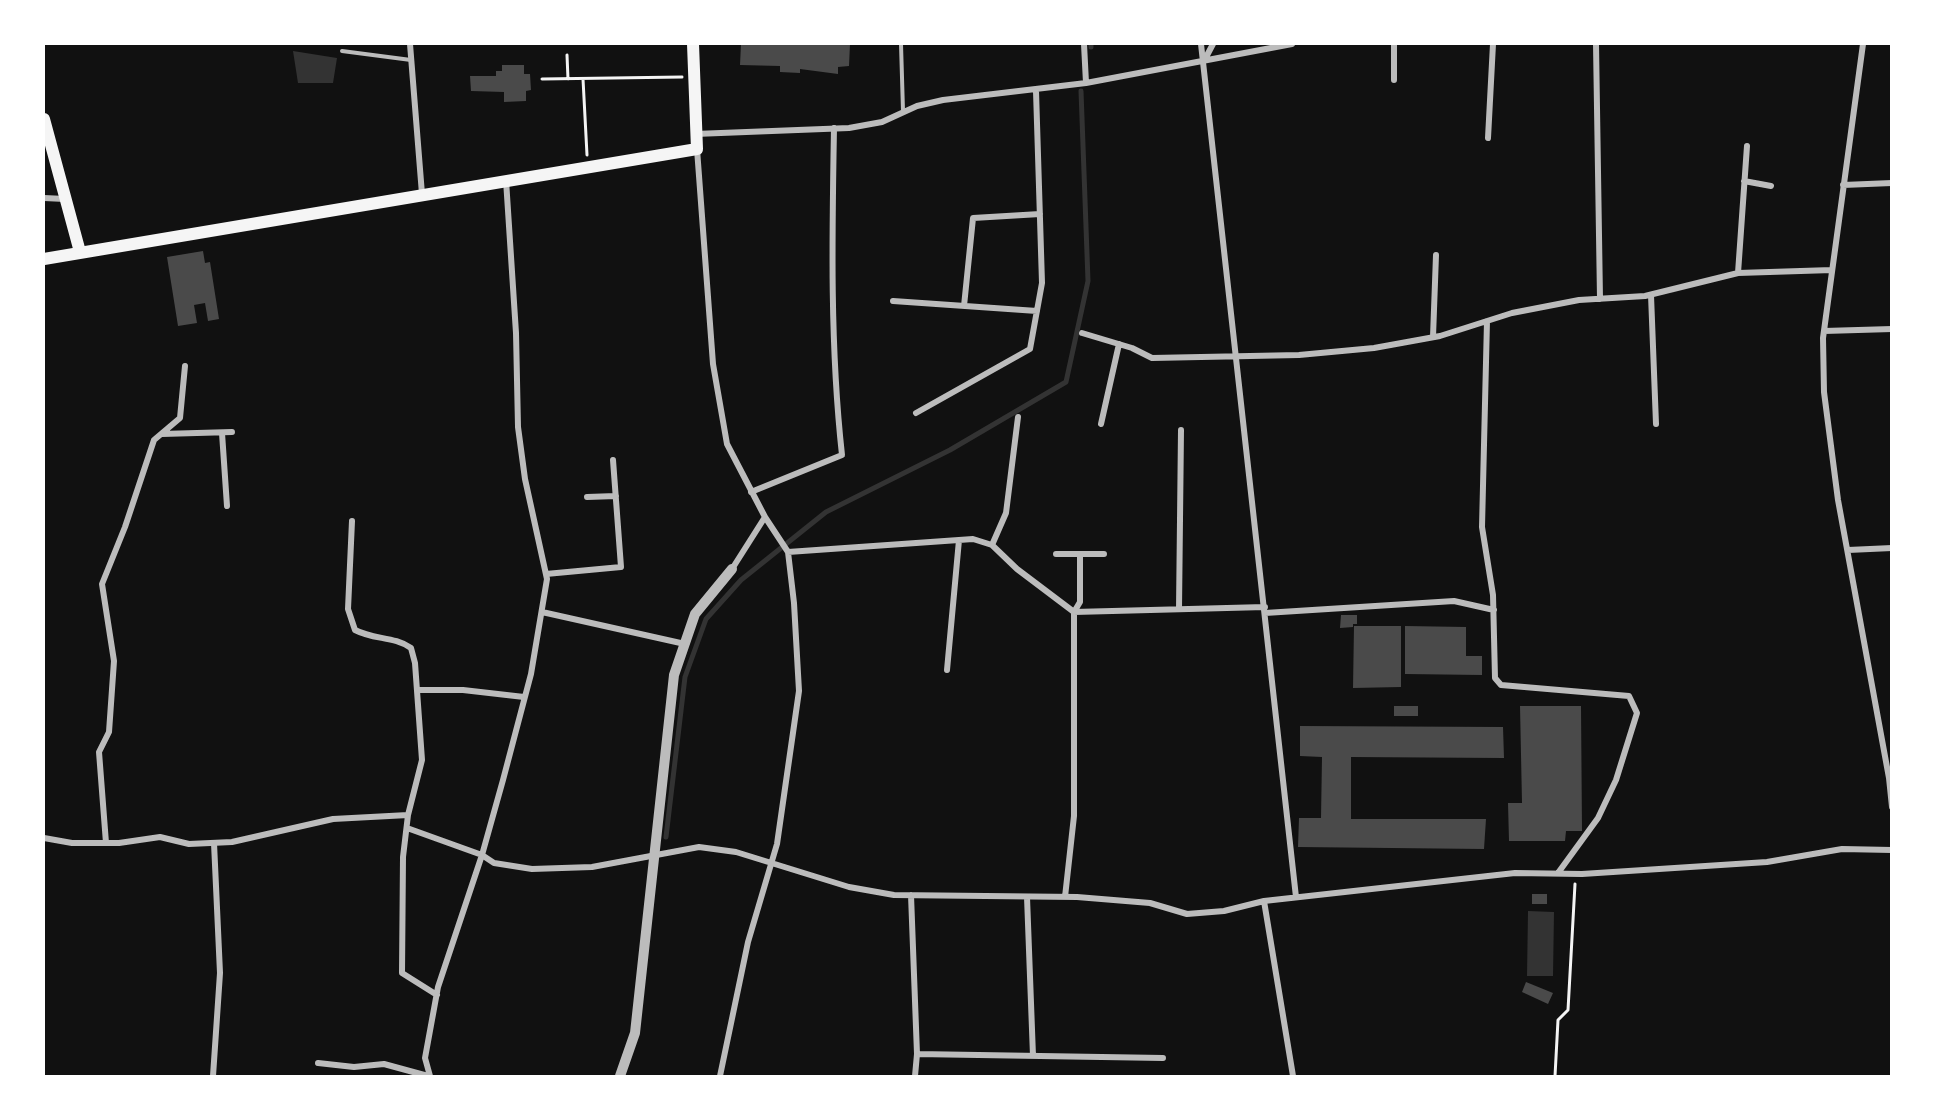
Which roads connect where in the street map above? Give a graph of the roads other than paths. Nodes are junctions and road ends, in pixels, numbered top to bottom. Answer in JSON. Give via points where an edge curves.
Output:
{"nodes":[{"id":1,"x":410,"y":44,"type":"edge"},
{"id":2,"x":693,"y":44,"type":"edge"},
{"id":3,"x":901,"y":44,"type":"edge"},
{"id":4,"x":1084,"y":44,"type":"edge"},
{"id":5,"x":1202,"y":44,"type":"edge"},
{"id":6,"x":1213,"y":44,"type":"edge"},
{"id":7,"x":1292,"y":44,"type":"edge"},
{"id":8,"x":1394,"y":44,"type":"edge"},
{"id":9,"x":1493,"y":44,"type":"edge"},
{"id":10,"x":1596,"y":44,"type":"edge"},
{"id":11,"x":1863,"y":44,"type":"edge"},
{"id":12,"x":342,"y":51,"type":"dead end"},
{"id":13,"x":412,"y":60,"type":"junction"},
{"id":14,"x":1204,"y":62,"type":"junction"},
{"id":15,"x":1394,"y":80,"type":"dead end"},
{"id":16,"x":1086,"y":83,"type":"junction"},
{"id":17,"x":1036,"y":91,"type":"junction"},
{"id":18,"x":903,"y":112,"type":"junction"},
{"id":19,"x":44,"y":119,"type":"edge"},
{"id":20,"x":834,"y":128,"type":"junction"},
{"id":21,"x":694,"y":134,"type":"junction"},
{"id":22,"x":1488,"y":138,"type":"dead end"},
{"id":23,"x":1747,"y":146,"type":"dead end"},
{"id":24,"x":697,"y":149,"type":"junction"},
{"id":25,"x":506,"y":180,"type":"junction"},
{"id":26,"x":1744,"y":181,"type":"junction"},
{"id":27,"x":1892,"y":183,"type":"edge"},
{"id":28,"x":1843,"y":185,"type":"junction"},
{"id":29,"x":1772,"y":186,"type":"dead end"},
{"id":30,"x":422,"y":194,"type":"junction"},
{"id":31,"x":44,"y":198,"type":"edge"},
{"id":32,"x":64,"y":199,"type":"junction"},
{"id":33,"x":1040,"y":213,"type":"junction"},
{"id":34,"x":80,"y":252,"type":"junction"},
{"id":35,"x":1436,"y":255,"type":"dead end"},
{"id":36,"x":44,"y":260,"type":"edge"},
{"id":37,"x":1832,"y":270,"type":"junction"},
{"id":38,"x":1738,"y":273,"type":"junction"},
{"id":39,"x":1652,"y":295,"type":"junction"},
{"id":40,"x":1600,"y":299,"type":"junction"},
{"id":41,"x":893,"y":301,"type":"dead end"},
{"id":42,"x":964,"y":306,"type":"junction"},
{"id":43,"x":1037,"y":310,"type":"junction"},
{"id":44,"x":1487,"y":321,"type":"junction"},
{"id":45,"x":1892,"y":329,"type":"edge"},
{"id":46,"x":1824,"y":331,"type":"junction"},
{"id":47,"x":1082,"y":333,"type":"dead end"},
{"id":48,"x":1433,"y":337,"type":"junction"},
{"id":49,"x":1119,"y":344,"type":"junction"},
{"id":50,"x":1236,"y":357,"type":"junction"},
{"id":51,"x":185,"y":366,"type":"dead end"},
{"id":52,"x":916,"y":413,"type":"dead end"},
{"id":53,"x":1018,"y":417,"type":"dead end"},
{"id":54,"x":1101,"y":424,"type":"dead end"},
{"id":55,"x":1656,"y":424,"type":"dead end"},
{"id":56,"x":1181,"y":430,"type":"dead end"},
{"id":57,"x":232,"y":432,"type":"dead end"},
{"id":58,"x":222,"y":433,"type":"junction"},
{"id":59,"x":162,"y":434,"type":"junction"},
{"id":60,"x":614,"y":460,"type":"dead end"},
{"id":61,"x":752,"y":492,"type":"junction"},
{"id":62,"x":616,"y":496,"type":"junction"},
{"id":63,"x":587,"y":497,"type":"dead end"},
{"id":64,"x":227,"y":506,"type":"dead end"},
{"id":65,"x":765,"y":518,"type":"junction"},
{"id":66,"x":352,"y":522,"type":"dead end"},
{"id":67,"x":959,"y":540,"type":"junction"},
{"id":68,"x":992,"y":545,"type":"junction"},
{"id":69,"x":1892,"y":548,"type":"edge"},
{"id":70,"x":1848,"y":550,"type":"junction"},
{"id":71,"x":787,"y":552,"type":"junction"},
{"id":72,"x":1056,"y":554,"type":"dead end"},
{"id":73,"x":1080,"y":554,"type":"junction"},
{"id":74,"x":1104,"y":554,"type":"dead end"},
{"id":75,"x":732,"y":569,"type":"joint"},
{"id":76,"x":546,"y":574,"type":"junction"},
{"id":77,"x":1179,"y":609,"type":"junction"},
{"id":78,"x":1265,"y":610,"type":"junction"},
{"id":79,"x":1494,"y":610,"type":"junction"},
{"id":80,"x":542,"y":612,"type":"junction"},
{"id":81,"x":1074,"y":612,"type":"junction"},
{"id":82,"x":684,"y":644,"type":"junction"},
{"id":83,"x":947,"y":670,"type":"dead end"},
{"id":84,"x":418,"y":690,"type":"junction"},
{"id":85,"x":524,"y":697,"type":"junction"},
{"id":86,"x":1892,"y":807,"type":"edge"},
{"id":87,"x":408,"y":815,"type":"junction"},
{"id":88,"x":407,"y":828,"type":"junction"},
{"id":89,"x":44,"y":838,"type":"edge"},
{"id":90,"x":106,"y":843,"type":"junction"},
{"id":91,"x":214,"y":843,"type":"junction"},
{"id":92,"x":1892,"y":850,"type":"edge"},
{"id":93,"x":482,"y":855,"type":"junction"},
{"id":94,"x":654,"y":857,"type":"junction"},
{"id":95,"x":771,"y":863,"type":"junction"},
{"id":96,"x":1558,"y":873,"type":"junction"},
{"id":97,"x":911,"y":895,"type":"junction"},
{"id":98,"x":1028,"y":897,"type":"junction"},
{"id":99,"x":1065,"y":897,"type":"junction"},
{"id":100,"x":1296,"y":897,"type":"junction"},
{"id":101,"x":1264,"y":901,"type":"junction"},
{"id":102,"x":437,"y":995,"type":"junction"},
{"id":103,"x":917,"y":1053,"type":"junction"},
{"id":104,"x":1034,"y":1056,"type":"junction"},
{"id":105,"x":1163,"y":1058,"type":"dead end"},
{"id":106,"x":318,"y":1063,"type":"dead end"},
{"id":107,"x":213,"y":1077,"type":"edge"},
{"id":108,"x":429,"y":1077,"type":"edge"},
{"id":109,"x":620,"y":1077,"type":"edge"},
{"id":110,"x":720,"y":1077,"type":"edge"},
{"id":111,"x":915,"y":1077,"type":"edge"},
{"id":112,"x":1293,"y":1077,"type":"edge"}],
"edges":[{"from":1,"to":13,"type":"street"},
{"from":2,"to":21,"type":"main road"},
{"from":3,"to":18,"type":"lane"},
{"from":4,"to":16,"type":"street"},
{"from":5,"to":14,"type":"street"},
{"from":6,"to":14,"type":"street"},
{"from":7,"to":14,"type":"street"},
{"from":8,"to":15,"type":"street"},
{"from":9,"to":22,"type":"street"},
{"from":10,"to":40,"type":"street"},
{"from":11,"to":28,"type":"street"},
{"from":12,"to":13,"type":"lane"},
{"from":13,"to":30,"type":"street"},
{"from":14,"to":16,"type":"street"},
{"from":14,"to":50,"type":"street"},
{"from":16,"to":17,"type":"street"},
{"from":17,"to":18,"type":"street","via":[[943,100]]},
{"from":17,"to":33,"type":"street"},
{"from":18,"to":20,"type":"street","via":[[882,122]]},
{"from":19,"to":32,"type":"main road"},
{"from":20,"to":21,"type":"street"},
{"from":20,"to":61,"type":"street","via":[[832,278],[842,455]]},
{"from":21,"to":24,"type":"main road"},
{"from":23,"to":26,"type":"street"},
{"from":24,"to":25,"type":"main road"},
{"from":24,"to":61,"type":"street","via":[[713,364],[727,444]]},
{"from":25,"to":30,"type":"main road"},
{"from":25,"to":76,"type":"street","via":[[518,427]]},
{"from":26,"to":29,"type":"street"},
{"from":26,"to":38,"type":"street"},
{"from":27,"to":28,"type":"street"},
{"from":28,"to":37,"type":"street"},
{"from":30,"to":34,"type":"main road"},
{"from":31,"to":32,"type":"street"},
{"from":32,"to":34,"type":"main road"},
{"from":33,"to":42,"type":"street","via":[[973,218]]},
{"from":33,"to":43,"type":"street","via":[[1042,283]]},
{"from":34,"to":36,"type":"main road"},
{"from":35,"to":48,"type":"street"},
{"from":37,"to":38,"type":"street"},
{"from":37,"to":46,"type":"street"},
{"from":38,"to":39,"type":"street"},
{"from":39,"to":40,"type":"street"},
{"from":39,"to":55,"type":"street"},
{"from":40,"to":44,"type":"street"},
{"from":41,"to":42,"type":"street"},
{"from":42,"to":43,"type":"street"},
{"from":43,"to":52,"type":"street","via":[[1030,349]]},
{"from":44,"to":48,"type":"street"},
{"from":44,"to":79,"type":"street","via":[[1482,527]]},
{"from":45,"to":46,"type":"street"},
{"from":46,"to":70,"type":"street","via":[[1824,392]]},
{"from":47,"to":49,"type":"street"},
{"from":48,"to":50,"type":"street","via":[[1374,348]]},
{"from":49,"to":50,"type":"street","via":[[1152,358]]},
{"from":49,"to":54,"type":"street"},
{"from":50,"to":78,"type":"street"},
{"from":51,"to":59,"type":"street","via":[[180,418]]},
{"from":53,"to":68,"type":"street","via":[[1006,513]]},
{"from":56,"to":77,"type":"street"},
{"from":57,"to":58,"type":"street"},
{"from":58,"to":59,"type":"street"},
{"from":58,"to":64,"type":"street"},
{"from":59,"to":90,"type":"street","via":[[154,440],[102,584],[114,661],[109,732],[99,752]]},
{"from":60,"to":62,"type":"street"},
{"from":61,"to":65,"type":"street"},
{"from":62,"to":63,"type":"street"},
{"from":62,"to":76,"type":"street","via":[[621,567]]},
{"from":65,"to":71,"type":"street"},
{"from":65,"to":75,"type":"street"},
{"from":66,"to":84,"type":"street","via":[[348,609],[355,630],[367,636],[400,640],[411,648]]},
{"from":67,"to":68,"type":"street","via":[[973,539]]},
{"from":67,"to":71,"type":"street"},
{"from":67,"to":83,"type":"street"},
{"from":68,"to":81,"type":"street"},
{"from":69,"to":70,"type":"street"},
{"from":70,"to":86,"type":"street"},
{"from":71,"to":95,"type":"street","via":[[799,691]]},
{"from":72,"to":73,"type":"street"},
{"from":73,"to":74,"type":"street"},
{"from":73,"to":81,"type":"street","via":[[1080,602]]},
{"from":75,"to":82,"type":"street","via":[[695,614]]},
{"from":76,"to":80,"type":"street"},
{"from":77,"to":78,"type":"street"},
{"from":77,"to":81,"type":"street"},
{"from":78,"to":79,"type":"street","via":[[1454,601]]},
{"from":78,"to":100,"type":"street"},
{"from":79,"to":96,"type":"street","via":[[1495,678],[1501,685],[1629,696],[1637,713],[1616,780],[1598,818]]},
{"from":80,"to":82,"type":"street"},
{"from":80,"to":85,"type":"street"},
{"from":81,"to":99,"type":"street","via":[[1074,816]]},
{"from":82,"to":94,"type":"street","via":[[674,675]]},
{"from":84,"to":85,"type":"street"},
{"from":84,"to":87,"type":"street","via":[[422,759]]},
{"from":85,"to":93,"type":"street"},
{"from":87,"to":88,"type":"street"},
{"from":87,"to":91,"type":"street","via":[[333,819]]},
{"from":88,"to":93,"type":"street"},
{"from":88,"to":102,"type":"street","via":[[402,973]]},
{"from":89,"to":90,"type":"street"},
{"from":90,"to":91,"type":"street","via":[[160,837],[189,844]]},
{"from":91,"to":107,"type":"street","via":[[220,973]]},
{"from":92,"to":96,"type":"street","via":[[1842,849],[1767,862]]},
{"from":93,"to":94,"type":"street","via":[[494,863],[532,869],[592,867]]},
{"from":93,"to":102,"type":"street"},
{"from":94,"to":95,"type":"street","via":[[699,847],[736,852]]},
{"from":94,"to":109,"type":"street","via":[[635,1033]]},
{"from":95,"to":97,"type":"street","via":[[849,887]]},
{"from":95,"to":110,"type":"street","via":[[748,942]]},
{"from":96,"to":100,"type":"street","via":[[1515,873]]},
{"from":97,"to":98,"type":"street"},
{"from":97,"to":103,"type":"street"},
{"from":98,"to":99,"type":"street"},
{"from":98,"to":104,"type":"street"},
{"from":99,"to":101,"type":"street","via":[[1150,903],[1187,914]]},
{"from":100,"to":101,"type":"street"},
{"from":101,"to":112,"type":"street"},
{"from":102,"to":108,"type":"street","via":[[425,1058]]},
{"from":103,"to":104,"type":"street"},
{"from":103,"to":111,"type":"street"},
{"from":104,"to":105,"type":"street"},
{"from":106,"to":108,"type":"street","via":[[354,1067],[384,1064]]}]}
